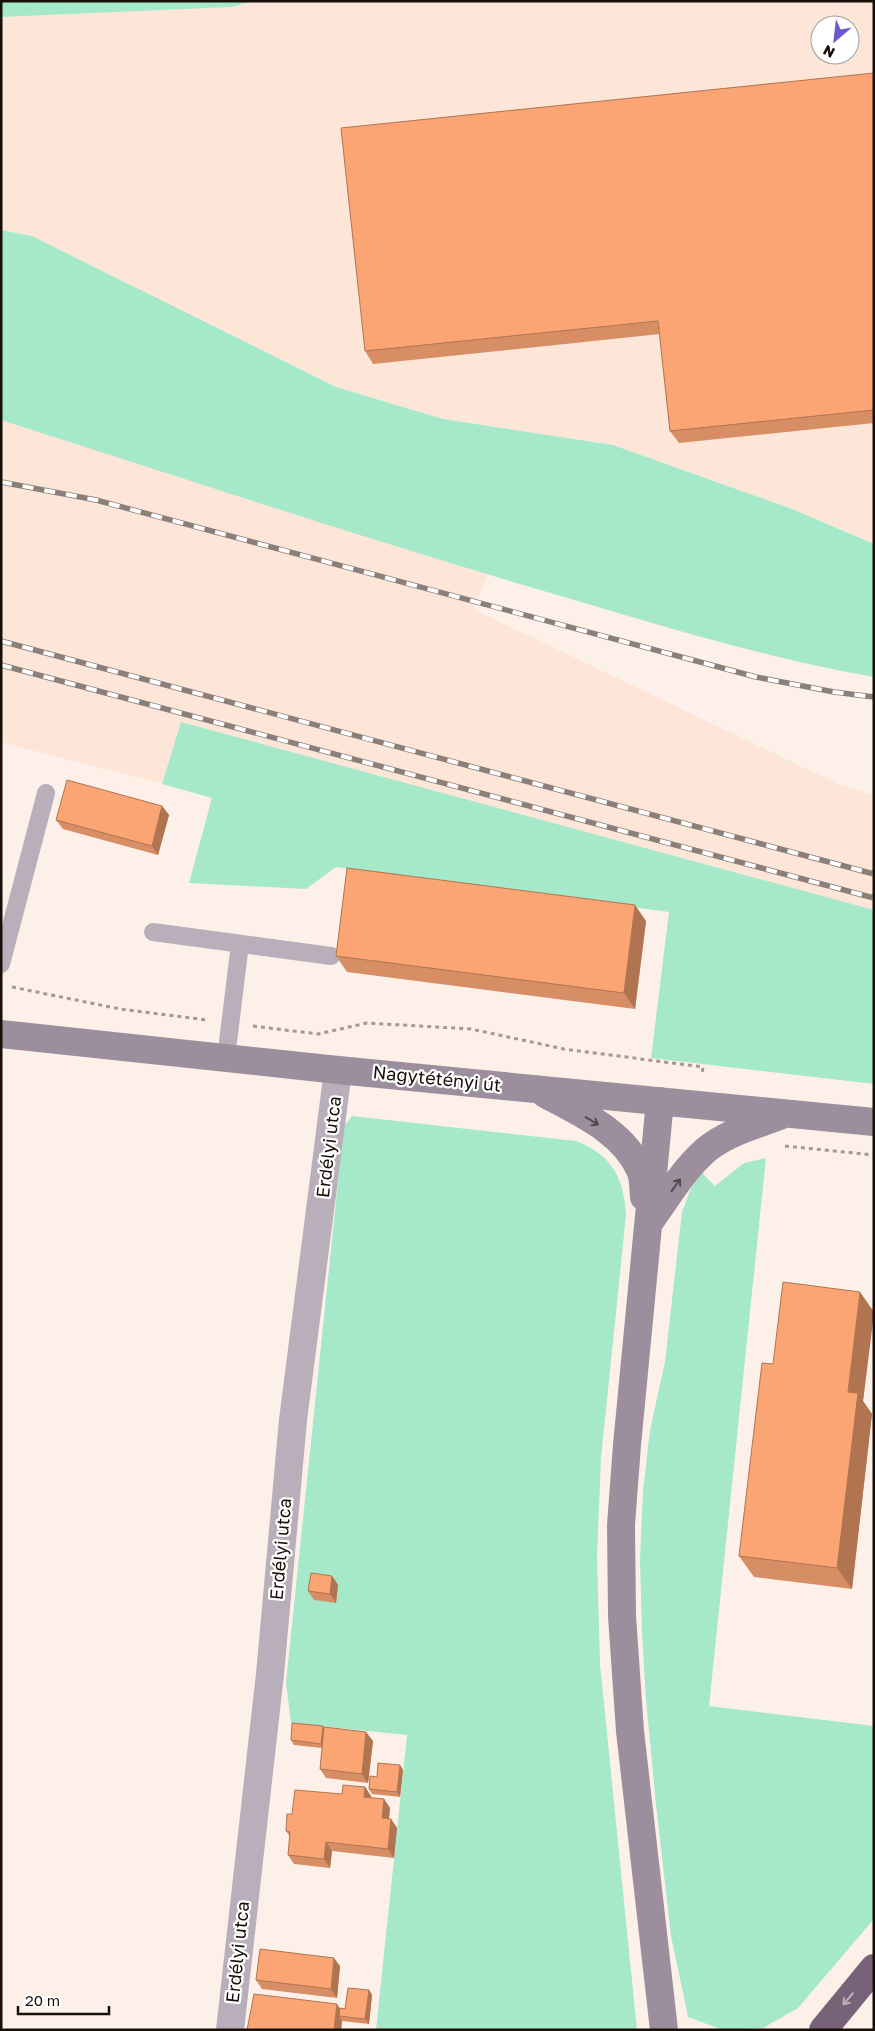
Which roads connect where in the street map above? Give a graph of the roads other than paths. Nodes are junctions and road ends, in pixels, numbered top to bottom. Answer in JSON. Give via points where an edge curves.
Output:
{"nodes":[{"id":1,"x":46,"y":793,"type":"dead end"},
{"id":2,"x":153,"y":932,"type":"dead end"},
{"id":3,"x":240,"y":944,"type":"junction"},
{"id":4,"x":331,"y":956,"type":"dead end"},
{"id":5,"x":1,"y":964,"type":"edge"},
{"id":6,"x":1,"y":1034,"type":"edge"},
{"id":7,"x":226,"y":1058,"type":"junction"},
{"id":8,"x":338,"y":1070,"type":"junction"},
{"id":9,"x":535,"y":1089,"type":"junction"},
{"id":10,"x":660,"y":1101,"type":"junction"},
{"id":11,"x":786,"y":1114,"type":"junction"},
{"id":12,"x":874,"y":1122,"type":"edge"},
{"id":13,"x":648,"y":1224,"type":"junction"},
{"id":14,"x":874,"y":1968,"type":"edge"},
{"id":15,"x":230,"y":2030,"type":"edge"},
{"id":16,"x":664,"y":2030,"type":"edge"},
{"id":17,"x":823,"y":2030,"type":"edge"}],
"edges":[{"from":1,"to":5,"type":"lane"},
{"from":2,"to":3,"type":"lane"},
{"from":3,"to":4,"type":"lane"},
{"from":3,"to":7,"type":"lane"},
{"from":6,"to":7,"type":"street","name":"Nagytétényi út"},
{"from":7,"to":8,"type":"street","name":"Nagytétényi út"},
{"from":8,"to":9,"type":"street","name":"Nagytétényi út"},
{"from":8,"to":15,"type":"street","name":"Erdélyi utca","via":[[293,1420],[270,1674]]},
{"from":9,"to":10,"type":"street","name":"Nagytétényi út"},
{"from":9,"to":13,"type":"street","one_way":true,"via":[[594,1121],[622,1142],[641,1171]]},
{"from":10,"to":11,"type":"street","name":"Nagytétényi út"},
{"from":10,"to":13,"type":"street"},
{"from":11,"to":12,"type":"street","name":"Nagytétényi út"},
{"from":13,"to":11,"type":"street","one_way":true,"via":[[689,1167],[707,1149],[738,1132]]},
{"from":13,"to":16,"type":"street","via":[[621,1525],[622,1616],[630,1731]]},
{"from":14,"to":17,"type":"highway","one_way":true}]}
